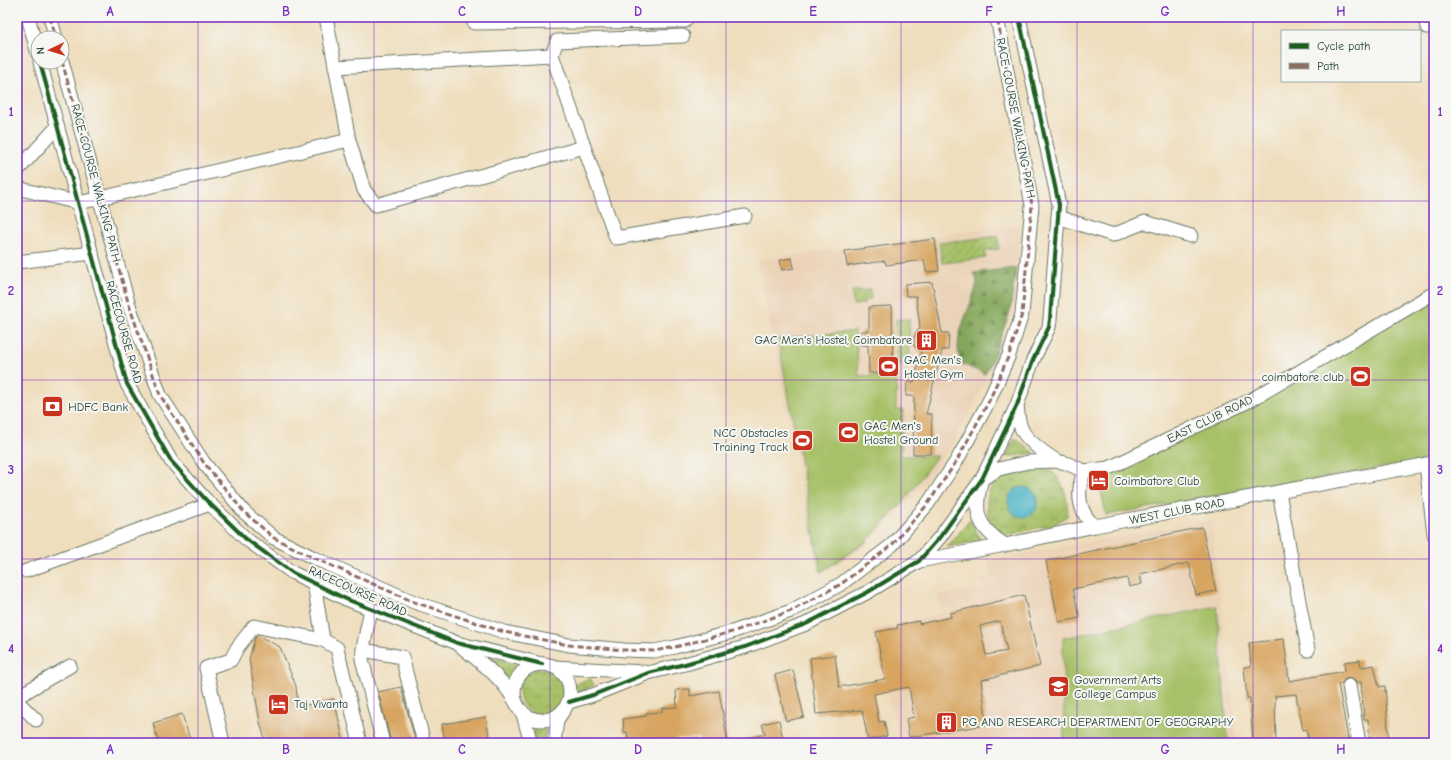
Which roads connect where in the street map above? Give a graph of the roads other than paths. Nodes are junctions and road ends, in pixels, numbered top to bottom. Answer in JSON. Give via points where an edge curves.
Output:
{"nodes":[{"id":1,"x":28,"y":17,"type":"edge"},
{"id":2,"x":50,"y":17,"type":"edge"},
{"id":3,"x":326,"y":17,"type":"edge"},
{"id":4,"x":473,"y":17,"type":"edge"},
{"id":5,"x":684,"y":17,"type":"edge"},
{"id":6,"x":997,"y":17,"type":"edge"},
{"id":7,"x":1019,"y":17,"type":"edge"},
{"id":8,"x":1425,"y":17,"type":"edge"},
{"id":9,"x":1434,"y":27,"type":"edge"},
{"id":10,"x":32,"y":30,"type":"edge"},
{"id":11,"x":54,"y":30,"type":"edge"},
{"id":12,"x":683,"y":36,"type":"dead end"},
{"id":13,"x":552,"y":55,"type":"junction"},
{"id":14,"x":335,"y":67,"type":"junction"},
{"id":15,"x":42,"y":70,"type":"edge"},
{"id":16,"x":64,"y":70,"type":"edge"},
{"id":17,"x":57,"y":127,"type":"junction"},
{"id":18,"x":349,"y":140,"type":"junction"},
{"id":19,"x":584,"y":147,"type":"junction"},
{"id":20,"x":17,"y":172,"type":"edge"},
{"id":21,"x":17,"y":188,"type":"edge"},
{"id":22,"x":100,"y":198,"type":"junction"},
{"id":23,"x":79,"y":204,"type":"junction"},
{"id":24,"x":745,"y":216,"type":"dead end"},
{"id":25,"x":1058,"y":217,"type":"junction"},
{"id":26,"x":1191,"y":236,"type":"dead end"},
{"id":27,"x":92,"y":253,"type":"junction"},
{"id":28,"x":17,"y":262,"type":"edge"},
{"id":29,"x":1434,"y":293,"type":"edge"},
{"id":30,"x":1017,"y":405,"type":"junction"},
{"id":31,"x":1057,"y":461,"type":"junction"},
{"id":32,"x":1430,"y":463,"type":"edge"},
{"id":33,"x":1084,"y":471,"type":"junction"},
{"id":34,"x":982,"y":480,"type":"junction"},
{"id":35,"x":1279,"y":492,"type":"junction"},
{"id":36,"x":210,"y":504,"type":"junction"},
{"id":37,"x":1095,"y":526,"type":"junction"},
{"id":38,"x":1434,"y":534,"type":"edge"},
{"id":39,"x":1005,"y":545,"type":"junction"},
{"id":40,"x":919,"y":560,"type":"junction"},
{"id":41,"x":26,"y":570,"type":"dead end"},
{"id":42,"x":314,"y":583,"type":"junction"},
{"id":43,"x":372,"y":609,"type":"junction"},
{"id":44,"x":323,"y":640,"type":"junction"},
{"id":45,"x":457,"y":643,"type":"junction"},
{"id":46,"x":363,"y":650,"type":"junction"},
{"id":47,"x":1308,"y":650,"type":"dead end"},
{"id":48,"x":547,"y":665,"type":"junction"},
{"id":49,"x":70,"y":666,"type":"dead end"},
{"id":50,"x":648,"y":673,"type":"junction"},
{"id":51,"x":1349,"y":686,"type":"dead end"},
{"id":52,"x":17,"y":697,"type":"edge"},
{"id":53,"x":17,"y":701,"type":"edge"},
{"id":54,"x":566,"y":706,"type":"junction"},
{"id":55,"x":519,"y":707,"type":"junction"},
{"id":56,"x":36,"y":720,"type":"dead end"},
{"id":57,"x":223,"y":743,"type":"edge"},
{"id":58,"x":360,"y":743,"type":"edge"},
{"id":59,"x":383,"y":743,"type":"edge"},
{"id":60,"x":424,"y":743,"type":"edge"},
{"id":61,"x":531,"y":743,"type":"edge"},
{"id":62,"x":554,"y":743,"type":"edge"},
{"id":63,"x":1359,"y":743,"type":"edge"}],
"edges":[{"from":1,"to":10,"type":"street"},
{"from":2,"to":11,"type":"street"},
{"from":3,"to":14,"type":"street"},
{"from":4,"to":5,"type":"street","via":[[474,23],[685,21]]},
{"from":6,"to":22,"type":"street","name":"RACE COURSE WALKING PATH","via":[[1032,205],[1022,314],[990,401],[956,462],[927,504],[892,545],[881,554],[841,584],[791,611],[732,632],[675,647],[654,651],[625,650],[569,645],[504,632],[414,602],[274,538],[244,512],[204,463],[160,395],[128,302]]},
{"from":7,"to":25,"type":"street","via":[[1059,205]]},
{"from":8,"to":9,"type":"street","via":[[1427,26]]},
{"from":12,"to":13,"type":"street","via":[[557,41]]},
{"from":13,"to":14,"type":"street"},
{"from":13,"to":19,"type":"street"},
{"from":14,"to":18,"type":"street"},
{"from":15,"to":17,"type":"street","name":"RACECOURSE ROAD"},
{"from":16,"to":22,"type":"street","name":"RACE COURSE WALKING PATH"},
{"from":17,"to":20,"type":"street"},
{"from":17,"to":23,"type":"street","name":"RACECOURSE ROAD"},
{"from":18,"to":19,"type":"street","via":[[364,190],[376,205]]},
{"from":18,"to":22,"type":"street"},
{"from":19,"to":24,"type":"street","via":[[616,238]]},
{"from":21,"to":23,"type":"street"},
{"from":22,"to":23,"type":"street"},
{"from":23,"to":27,"type":"street","name":"RACECOURSE ROAD"},
{"from":25,"to":26,"type":"street","via":[[1113,235],[1145,222]]},
{"from":25,"to":30,"type":"street","via":[[1049,327],[1033,360]]},
{"from":27,"to":28,"type":"street"},
{"from":27,"to":36,"type":"street","name":"RACECOURSE ROAD","via":[[127,384],[171,461]]},
{"from":29,"to":33,"type":"street","name":"EAST CLUB ROAD","via":[[1249,401],[1109,468]]},
{"from":30,"to":31,"type":"street","via":[[1022,431],[1040,450]]},
{"from":30,"to":34,"type":"street"},
{"from":31,"to":33,"type":"street"},
{"from":31,"to":34,"type":"street","via":[[1013,465],[998,469]]},
{"from":32,"to":35,"type":"street","name":"WEST CLUB ROAD"},
{"from":32,"to":38,"type":"street"},
{"from":33,"to":37,"type":"street","via":[[1079,490],[1080,502],[1088,521]]},
{"from":34,"to":39,"type":"street","via":[[977,507],[979,520],[984,528]]},
{"from":34,"to":40,"type":"street","via":[[940,537]]},
{"from":35,"to":37,"type":"street","name":"WEST CLUB ROAD"},
{"from":35,"to":47,"type":"street"},
{"from":36,"to":41,"type":"street"},
{"from":36,"to":42,"type":"street","name":"RACECOURSE ROAD","via":[[246,539],[293,573]]},
{"from":37,"to":39,"type":"street","name":"WEST CLUB ROAD"},
{"from":39,"to":40,"type":"street","name":"WEST CLUB ROAD"},
{"from":40,"to":50,"type":"street","via":[[868,592],[806,624],[745,647]]},
{"from":42,"to":43,"type":"street","name":"RACECOURSE ROAD"},
{"from":42,"to":44,"type":"street"},
{"from":43,"to":45,"type":"street","name":"RACECOURSE ROAD"},
{"from":43,"to":46,"type":"street"},
{"from":44,"to":57,"type":"street","via":[[254,626],[231,660],[206,668]]},
{"from":44,"to":58,"type":"street","via":[[337,648]]},
{"from":45,"to":48,"type":"street","name":"RACECOURSE ROAD"},
{"from":45,"to":55,"type":"street","via":[[495,676],[511,693]]},
{"from":46,"to":59,"type":"street","via":[[362,659]]},
{"from":46,"to":60,"type":"street","via":[[381,658],[402,657]]},
{"from":48,"to":50,"type":"street","name":"RACECOURSE ROAD"},
{"from":48,"to":54,"type":"street","via":[[560,671],[566,678],[569,686]]},
{"from":48,"to":55,"type":"street","via":[[527,668],[519,677],[514,688]]},
{"from":49,"to":52,"type":"street"},
{"from":50,"to":54,"type":"street"},
{"from":51,"to":63,"type":"street"},
{"from":53,"to":56,"type":"street"},
{"from":54,"to":55,"type":"street","via":[[552,718],[544,720],[528,716]]},
{"from":54,"to":62,"type":"street","via":[[557,720]]},
{"from":55,"to":61,"type":"street"}]}
